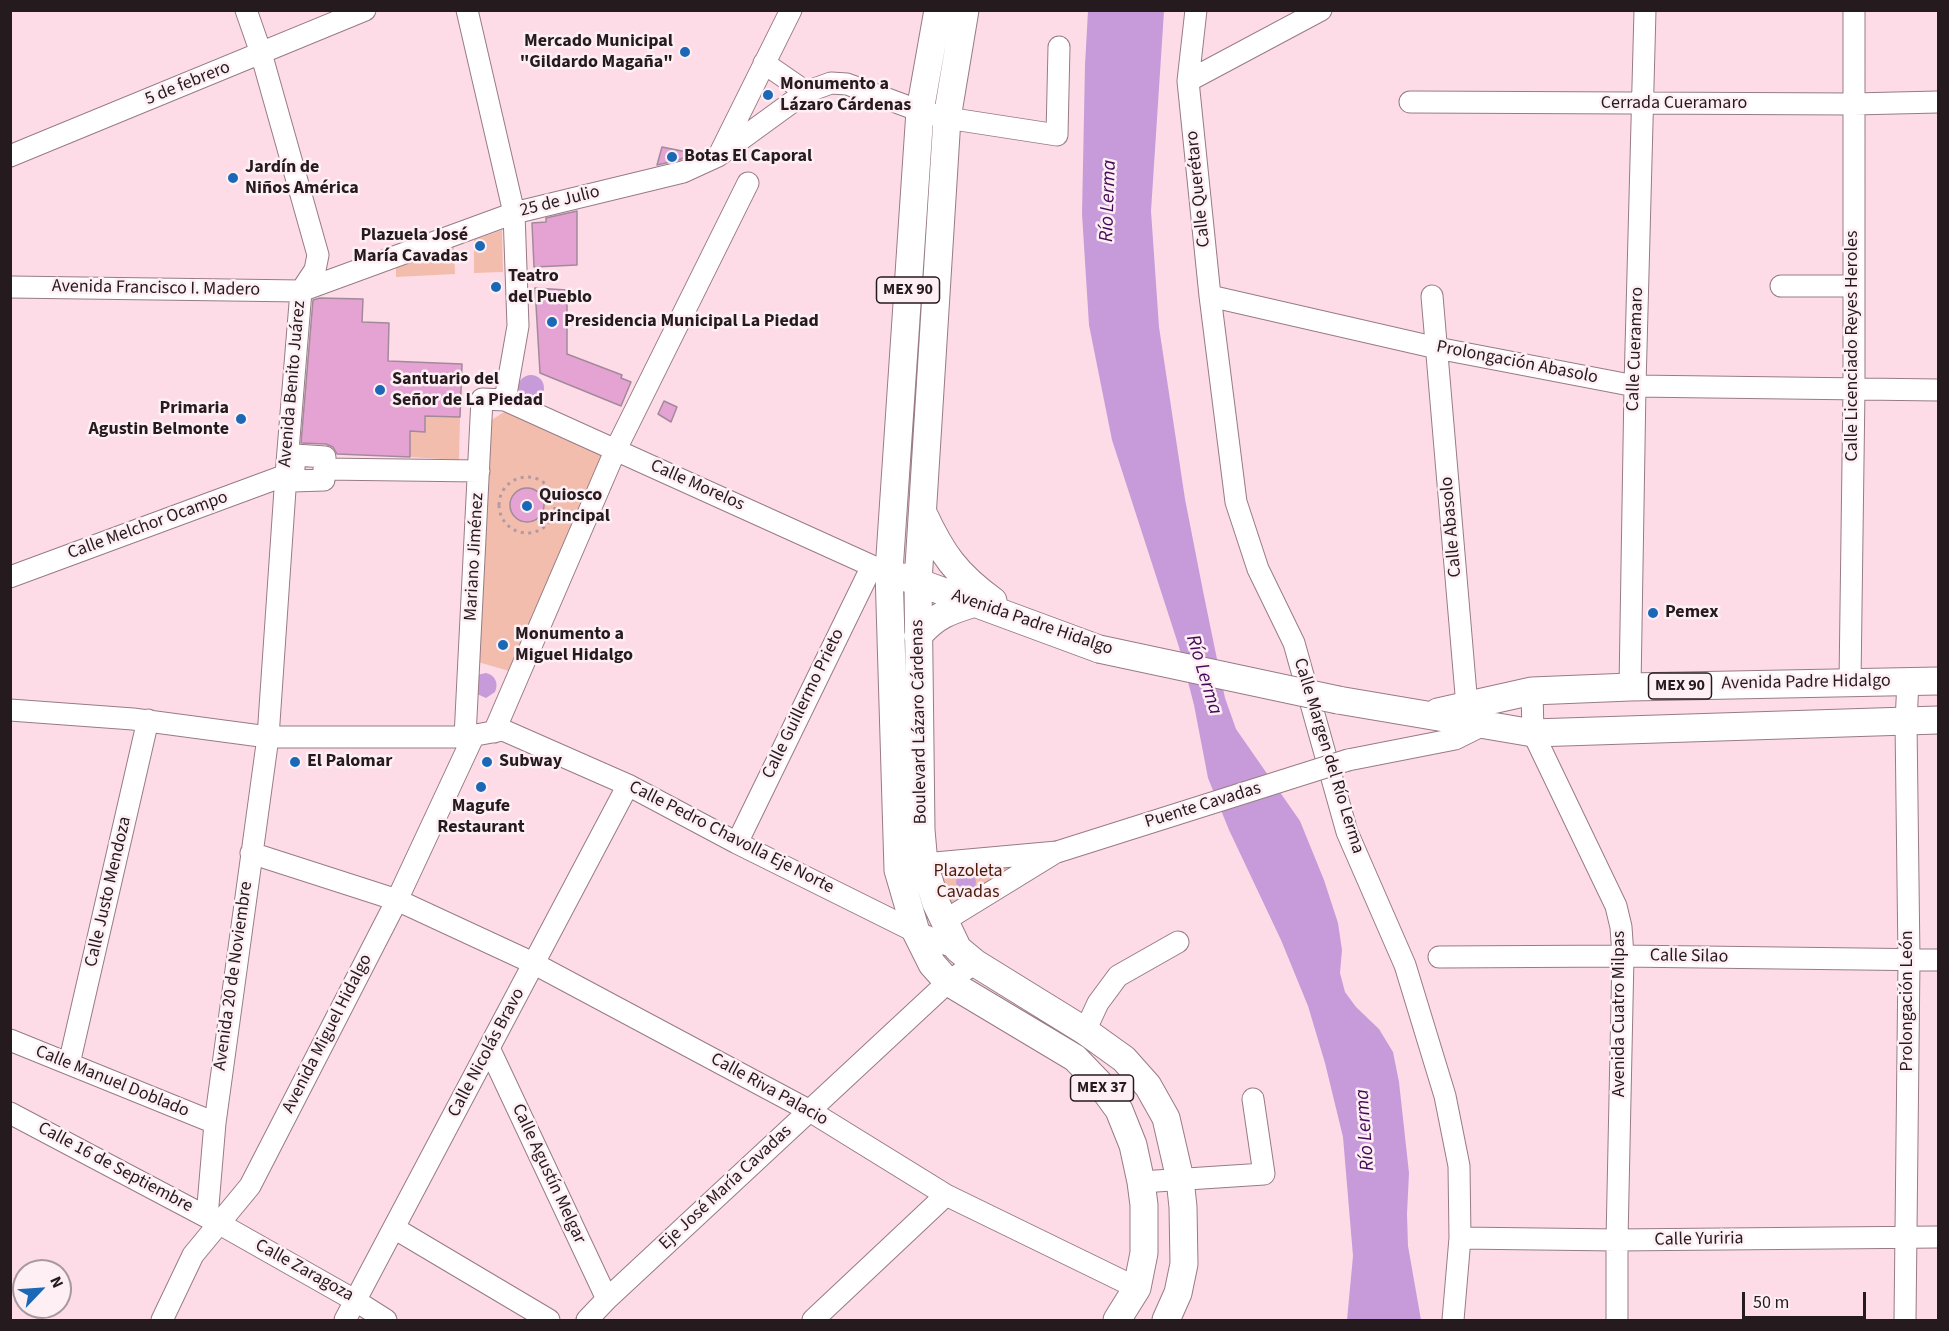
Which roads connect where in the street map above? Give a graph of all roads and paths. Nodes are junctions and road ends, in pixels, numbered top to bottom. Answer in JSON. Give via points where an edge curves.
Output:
{"nodes":[{"id":1,"x":246,"y":10,"type":"edge"},
{"id":2,"x":365,"y":10,"type":"edge"},
{"id":3,"x":467,"y":10,"type":"edge"},
{"id":4,"x":791,"y":10,"type":"edge"},
{"id":5,"x":938,"y":10,"type":"edge"},
{"id":6,"x":965,"y":10,"type":"edge"},
{"id":7,"x":1196,"y":10,"type":"edge"},
{"id":8,"x":1321,"y":10,"type":"edge"},
{"id":9,"x":1645,"y":10,"type":"edge"},
{"id":10,"x":1854,"y":10,"type":"edge"},
{"id":11,"x":1059,"y":47,"type":"dead end"},
{"id":12,"x":261,"y":53,"type":"junction"},
{"id":13,"x":764,"y":63,"type":"junction"},
{"id":14,"x":1188,"y":81,"type":"junction"},
{"id":15,"x":806,"y":92,"type":"junction"},
{"id":16,"x":1410,"y":102,"type":"dead end"},
{"id":17,"x":1938,"y":102,"type":"edge"},
{"id":18,"x":1643,"y":103,"type":"junction"},
{"id":19,"x":1854,"y":104,"type":"junction"},
{"id":20,"x":920,"y":111,"type":"junction"},
{"id":21,"x":947,"y":118,"type":"junction"},
{"id":22,"x":10,"y":156,"type":"edge"},
{"id":23,"x":718,"y":156,"type":"junction"},
{"id":24,"x":748,"y":183,"type":"dead end"},
{"id":25,"x":514,"y":213,"type":"junction"},
{"id":26,"x":1780,"y":286,"type":"dead end"},
{"id":27,"x":1853,"y":286,"type":"junction"},
{"id":28,"x":10,"y":287,"type":"edge"},
{"id":29,"x":301,"y":291,"type":"junction"},
{"id":30,"x":1210,"y":296,"type":"junction"},
{"id":31,"x":1432,"y":296,"type":"dead end"},
{"id":32,"x":1437,"y":348,"type":"junction"},
{"id":33,"x":1635,"y":386,"type":"junction"},
{"id":34,"x":1854,"y":388,"type":"junction"},
{"id":35,"x":1938,"y":390,"type":"edge"},
{"id":36,"x":505,"y":400,"type":"junction"},
{"id":37,"x":616,"y":449,"type":"junction"},
{"id":38,"x":289,"y":471,"type":"junction"},
{"id":39,"x":479,"y":471,"type":"junction"},
{"id":40,"x":922,"y":512,"type":"junction"},
{"id":41,"x":513,"y":530,"type":"joint"},
{"id":42,"x":880,"y":568,"type":"junction"},
{"id":43,"x":10,"y":577,"type":"edge"},
{"id":44,"x":918,"y":582,"type":"junction"},
{"id":45,"x":975,"y":603,"type":"junction"},
{"id":46,"x":1016,"y":618,"type":"junction"},
{"id":47,"x":918,"y":636,"type":"junction"},
{"id":48,"x":1908,"y":681,"type":"junction"},
{"id":49,"x":1938,"y":681,"type":"edge"},
{"id":50,"x":1850,"y":682,"type":"junction"},
{"id":51,"x":1630,"y":687,"type":"junction"},
{"id":52,"x":1532,"y":692,"type":"junction"},
{"id":53,"x":10,"y":710,"type":"edge"},
{"id":54,"x":1475,"y":716,"type":"junction"},
{"id":55,"x":148,"y":720,"type":"junction"},
{"id":56,"x":1938,"y":720,"type":"edge"},
{"id":57,"x":1906,"y":722,"type":"junction"},
{"id":58,"x":1533,"y":733,"type":"junction"},
{"id":59,"x":484,"y":734,"type":"junction"},
{"id":60,"x":268,"y":736,"type":"junction"},
{"id":61,"x":628,"y":785,"type":"junction"},
{"id":62,"x":737,"y":843,"type":"junction"},
{"id":63,"x":1057,"y":852,"type":"junction"},
{"id":64,"x":251,"y":853,"type":"junction"},
{"id":65,"x":924,"y":864,"type":"junction"},
{"id":66,"x":397,"y":900,"type":"junction"},
{"id":67,"x":944,"y":921,"type":"junction"},
{"id":68,"x":916,"y":932,"type":"junction"},
{"id":69,"x":1178,"y":942,"type":"dead end"},
{"id":70,"x":966,"y":956,"type":"junction"},
{"id":71,"x":1623,"y":956,"type":"junction"},
{"id":72,"x":1439,"y":957,"type":"dead end"},
{"id":73,"x":1909,"y":960,"type":"junction"},
{"id":74,"x":1938,"y":960,"type":"edge"},
{"id":75,"x":533,"y":963,"type":"junction"},
{"id":76,"x":948,"y":982,"type":"junction"},
{"id":77,"x":1085,"y":1031,"type":"junction"},
{"id":78,"x":10,"y":1040,"type":"edge"},
{"id":79,"x":489,"y":1048,"type":"junction"},
{"id":80,"x":69,"y":1064,"type":"junction"},
{"id":81,"x":1253,"y":1099,"type":"dead end"},
{"id":82,"x":810,"y":1111,"type":"junction"},
{"id":83,"x":10,"y":1113,"type":"edge"},
{"id":84,"x":214,"y":1123,"type":"junction"},
{"id":85,"x":1180,"y":1179,"type":"junction"},
{"id":86,"x":1141,"y":1182,"type":"junction"},
{"id":87,"x":946,"y":1195,"type":"junction"},
{"id":88,"x":214,"y":1221,"type":"junction"},
{"id":89,"x":394,"y":1228,"type":"junction"},
{"id":90,"x":1906,"y":1237,"type":"junction"},
{"id":91,"x":1938,"y":1237,"type":"edge"},
{"id":92,"x":1460,"y":1238,"type":"junction"},
{"id":93,"x":1617,"y":1240,"type":"junction"},
{"id":94,"x":607,"y":1299,"type":"junction"},
{"id":95,"x":356,"y":1301,"type":"junction"},
{"id":96,"x":1132,"y":1309,"type":"edge"},
{"id":97,"x":162,"y":1320,"type":"edge"},
{"id":98,"x":345,"y":1320,"type":"edge"},
{"id":99,"x":386,"y":1320,"type":"edge"},
{"id":100,"x":549,"y":1320,"type":"edge"},
{"id":101,"x":587,"y":1320,"type":"edge"},
{"id":102,"x":813,"y":1320,"type":"edge"},
{"id":103,"x":1166,"y":1320,"type":"edge"},
{"id":104,"x":1453,"y":1320,"type":"edge"},
{"id":105,"x":1617,"y":1320,"type":"edge"},
{"id":106,"x":1905,"y":1320,"type":"edge"}],
"edges":[{"from":1,"to":12,"type":"street","name":"Avenida Benito Juárez"},
{"from":2,"to":12,"type":"street","name":"5 de febrero"},
{"from":3,"to":25,"type":"street"},
{"from":4,"to":13,"type":"street"},
{"from":5,"to":20,"type":"main road","name":"Boulevard Lázaro Cárdenas","number":"MEX 90"},
{"from":6,"to":21,"type":"main road","name":"Boulevard Lázaro Cárdenas","number":"MEX 90"},
{"from":7,"to":14,"type":"street","name":"Calle Querétaro"},
{"from":8,"to":14,"type":"street"},
{"from":9,"to":18,"type":"street","name":"Calle Cueramaro"},
{"from":10,"to":19,"type":"street","name":"Calle Licenciado Reyes Heroles"},
{"from":11,"to":21,"type":"street","name":"25 de Julio","via":[[1057,135]]},
{"from":12,"to":22,"type":"street","name":"5 de febrero"},
{"from":12,"to":29,"type":"street","name":"Avenida Benito Juárez","via":[[318,255],[315,270]]},
{"from":13,"to":15,"type":"street"},
{"from":13,"to":23,"type":"street"},
{"from":14,"to":30,"type":"street","name":"Calle Querétaro"},
{"from":15,"to":20,"type":"street","name":"25 de Julio","via":[[831,83],[847,84]]},
{"from":15,"to":23,"type":"street","name":"25 de Julio"},
{"from":16,"to":18,"type":"street","name":"Cerrada Cueramaro"},
{"from":17,"to":19,"type":"street","name":"Cerrada Cueramaro"},
{"from":18,"to":19,"type":"street","name":"Cerrada Cueramaro"},
{"from":18,"to":33,"type":"street","name":"Calle Cueramaro"},
{"from":19,"to":27,"type":"street","name":"Calle Licenciado Reyes Heroles"},
{"from":20,"to":21,"type":"street","name":"25 de Julio"},
{"from":20,"to":42,"type":"main road","name":"Boulevard Lázaro Cárdenas","number":"MEX 90"},
{"from":21,"to":40,"type":"main road","name":"Boulevard Lázaro Cárdenas","number":"MEX 90"},
{"from":23,"to":25,"type":"street","name":"25 de Julio","via":[[683,172]]},
{"from":24,"to":37,"type":"street","name":"Avenida Miguel Hidalgo"},
{"from":25,"to":29,"type":"street","name":"25 de Julio"},
{"from":25,"to":36,"type":"street","via":[[518,326]]},
{"from":26,"to":27,"type":"street"},
{"from":27,"to":34,"type":"street","name":"Calle Licenciado Reyes Heroles"},
{"from":28,"to":29,"type":"street","name":"Avenida Francisco I. Madero"},
{"from":29,"to":38,"type":"street","name":"Avenida Benito Juárez"},
{"from":30,"to":32,"type":"street","name":"Prolongación Abasolo"},
{"from":30,"to":92,"type":"street","name":"Calle Margen del Río Lerma","via":[[1236,502],[1258,569],[1294,643],[1347,832],[1405,965],[1445,1096],[1459,1166]]},
{"from":31,"to":32,"type":"street","name":"Calle Abasolo"},
{"from":32,"to":33,"type":"street","name":"Prolongación Abasolo"},
{"from":32,"to":54,"type":"street","name":"Calle Abasolo"},
{"from":33,"to":34,"type":"street","name":"Prolongación Abasolo"},
{"from":33,"to":51,"type":"street","name":"Calle Cueramaro"},
{"from":34,"to":35,"type":"street","name":"Prolongación Abasolo"},
{"from":34,"to":50,"type":"street","name":"Calle Licenciado Reyes Heroles"},
{"from":36,"to":37,"type":"street","name":"Calle Morelos"},
{"from":36,"to":39,"type":"street","name":"Mariano Jiménez","via":[[482,399]]},
{"from":37,"to":42,"type":"street","name":"Calle Morelos"},
{"from":37,"to":59,"type":"street","name":"Avenida Miguel Hidalgo"},
{"from":38,"to":39,"type":"street","name":"Calle Melchor Ocampo","via":[[295,455],[325,457],[324,469]]},
{"from":38,"to":43,"type":"street","name":"Calle Melchor Ocampo"},
{"from":38,"to":60,"type":"street","name":"Avenida Benito Juárez"},
{"from":39,"to":59,"type":"street","name":"Mariano Jiménez"},
{"from":40,"to":44,"type":"main road","name":"Boulevard Lázaro Cárdenas","number":"MEX 90"},
{"from":40,"to":46,"type":"main road","number":"MEX 90","via":[[938,546],[953,566],[970,584]]},
{"from":41,"to":41,"type":"path","via":[[540,531],[552,518],[552,491],[537,478],[519,478],[504,489],[499,507]]},
{"from":42,"to":44,"type":"main road","name":"Avenida Padre Hidalgo","number":"MEX 90"},
{"from":42,"to":62,"type":"street","name":"Calle Guillermo Prieto"},
{"from":42,"to":68,"type":"main road","name":"Boulevard Lázaro Cárdenas","number":"MEX 37","via":[[897,861]]},
{"from":44,"to":45,"type":"main road","name":"Avenida Padre Hidalgo","number":"MEX 90"},
{"from":44,"to":47,"type":"main road","name":"Boulevard Lázaro Cárdenas"},
{"from":45,"to":46,"type":"main road","name":"Avenida Padre Hidalgo","number":"MEX 90"},
{"from":45,"to":47,"type":"main road","via":[[950,610]]},
{"from":46,"to":54,"type":"main road","name":"Avenida Padre Hidalgo","number":"MEX 90","bridge":true,"via":[[1099,649],[1338,700],[1424,715]]},
{"from":47,"to":65,"type":"main road","name":"Boulevard Lázaro Cárdenas"},
{"from":48,"to":49,"type":"main road","name":"Avenida Padre Hidalgo","number":"MEX 90"},
{"from":48,"to":50,"type":"main road","name":"Avenida Padre Hidalgo","number":"MEX 90"},
{"from":48,"to":57,"type":"street","name":"Prolongación León"},
{"from":50,"to":51,"type":"main road","name":"Avenida Padre Hidalgo","number":"MEX 90"},
{"from":51,"to":52,"type":"main road","name":"Avenida Padre Hidalgo","number":"MEX 90"},
{"from":52,"to":54,"type":"main road","name":"Avenida Padre Hidalgo","number":"MEX 90"},
{"from":52,"to":58,"type":"street","name":"Avenida Cuatro Milpas"},
{"from":53,"to":55,"type":"street"},
{"from":54,"to":58,"type":"main road","name":"Avenida Padre Hidalgo","number":"MEX 90"},
{"from":54,"to":63,"type":"street","name":"Puente Cavadas","bridge":true,"via":[[1455,739],[1348,760]]},
{"from":55,"to":60,"type":"street"},
{"from":55,"to":80,"type":"street","name":"Calle Justo Mendoza"},
{"from":56,"to":57,"type":"main road","name":"Avenida Padre Hidalgo","number":"MEX 90"},
{"from":57,"to":58,"type":"main road","name":"Avenida Padre Hidalgo","number":"MEX 90"},
{"from":57,"to":73,"type":"street","name":"Prolongación León"},
{"from":58,"to":71,"type":"street","name":"Avenida Cuatro Milpas","via":[[1616,906]]},
{"from":59,"to":60,"type":"street"},
{"from":59,"to":61,"type":"street","name":"Calle Pedro Chavolla Eje Norte"},
{"from":59,"to":66,"type":"street","name":"Avenida Miguel Hidalgo"},
{"from":60,"to":64,"type":"street","name":"Avenida 20 de Noviembre"},
{"from":61,"to":62,"type":"street","name":"Calle Pedro Chavolla Eje Norte"},
{"from":61,"to":75,"type":"street","name":"Calle Nicolás Bravo"},
{"from":62,"to":68,"type":"street","name":"Calle Pedro Chavolla Eje Norte"},
{"from":63,"to":65,"type":"street"},
{"from":63,"to":67,"type":"street"},
{"from":64,"to":66,"type":"street","name":"Calle Riva Palacio"},
{"from":64,"to":84,"type":"street","name":"Avenida 20 de Noviembre"},
{"from":65,"to":67,"type":"main road","name":"Boulevard Lázaro Cárdenas"},
{"from":66,"to":75,"type":"street","name":"Calle Riva Palacio"},
{"from":66,"to":88,"type":"street","name":"Avenida Miguel Hidalgo","via":[[250,1186]]},
{"from":67,"to":70,"type":"main road","name":"Boulevard Lázaro Cárdenas"},
{"from":68,"to":70,"type":"street","name":"Calle Pedro Chavolla Eje Norte"},
{"from":68,"to":76,"type":"main road","name":"Boulevard Lázaro Cárdenas","number":"MEX 37","via":[[932,964]]},
{"from":69,"to":77,"type":"street","via":[[1118,975],[1098,1003]]},
{"from":70,"to":76,"type":"street","name":"Eje José María Cavadas"},
{"from":70,"to":77,"type":"main road","number":"MEX 37"},
{"from":71,"to":72,"type":"street","name":"Calle Silao"},
{"from":71,"to":73,"type":"street","name":"Calle Silao"},
{"from":71,"to":93,"type":"street","name":"Avenida Cuatro Milpas"},
{"from":73,"to":74,"type":"street","name":"Calle Silao"},
{"from":73,"to":90,"type":"street","name":"Prolongación León"},
{"from":75,"to":79,"type":"street","name":"Calle Nicolás Bravo"},
{"from":75,"to":82,"type":"street","name":"Calle Riva Palacio"},
{"from":76,"to":82,"type":"street","name":"Eje José María Cavadas"},
{"from":76,"to":86,"type":"main road","name":"Boulevard Lázaro Cárdenas","number":"MEX 37","via":[[1076,1058],[1119,1110]]},
{"from":77,"to":85,"type":"main road","number":"MEX 37","via":[[1124,1059],[1148,1086],[1166,1118]]},
{"from":78,"to":80,"type":"street","name":"Calle Manuel Doblado"},
{"from":79,"to":89,"type":"street","name":"Calle Nicolás Bravo"},
{"from":79,"to":94,"type":"street","name":"Calle Agustín Melgar"},
{"from":80,"to":84,"type":"street","name":"Calle Manuel Doblado"},
{"from":81,"to":85,"type":"street","via":[[1264,1174]]},
{"from":82,"to":87,"type":"street","name":"Calle Riva Palacio"},
{"from":82,"to":94,"type":"street","name":"Eje José María Cavadas"},
{"from":83,"to":88,"type":"street","name":"Calle 16 de Septiembre"},
{"from":84,"to":88,"type":"street","name":"Avenida 20 de Noviembre"},
{"from":85,"to":86,"type":"street"},
{"from":85,"to":103,"type":"main road","number":"MEX 37","via":[[1184,1264],[1178,1293]]},
{"from":86,"to":96,"type":"main road","name":"Boulevard Lázaro Cárdenas","number":"MEX 37","via":[[1144,1253]]},
{"from":87,"to":96,"type":"street","name":"Calle Riva Palacio"},
{"from":87,"to":102,"type":"street"},
{"from":88,"to":95,"type":"street","name":"Calle Zaragoza"},
{"from":88,"to":97,"type":"street","name":"Avenida Miguel Hidalgo"},
{"from":89,"to":95,"type":"street","name":"Calle Nicolás Bravo"},
{"from":89,"to":100,"type":"street"},
{"from":90,"to":91,"type":"street","name":"Calle Yuriria"},
{"from":90,"to":93,"type":"street","name":"Calle Yuriria"},
{"from":90,"to":106,"type":"street","name":"Prolongación León"},
{"from":92,"to":93,"type":"street","name":"Calle Yuriria"},
{"from":92,"to":104,"type":"street","name":"Calle Margen del Río Lerma"},
{"from":93,"to":105,"type":"street","name":"Avenida Cuatro Milpas"},
{"from":94,"to":101,"type":"street","name":"Eje José María Cavadas"},
{"from":95,"to":98,"type":"street","name":"Calle Nicolás Bravo"},
{"from":95,"to":99,"type":"street","name":"Calle Zaragoza"}]}
